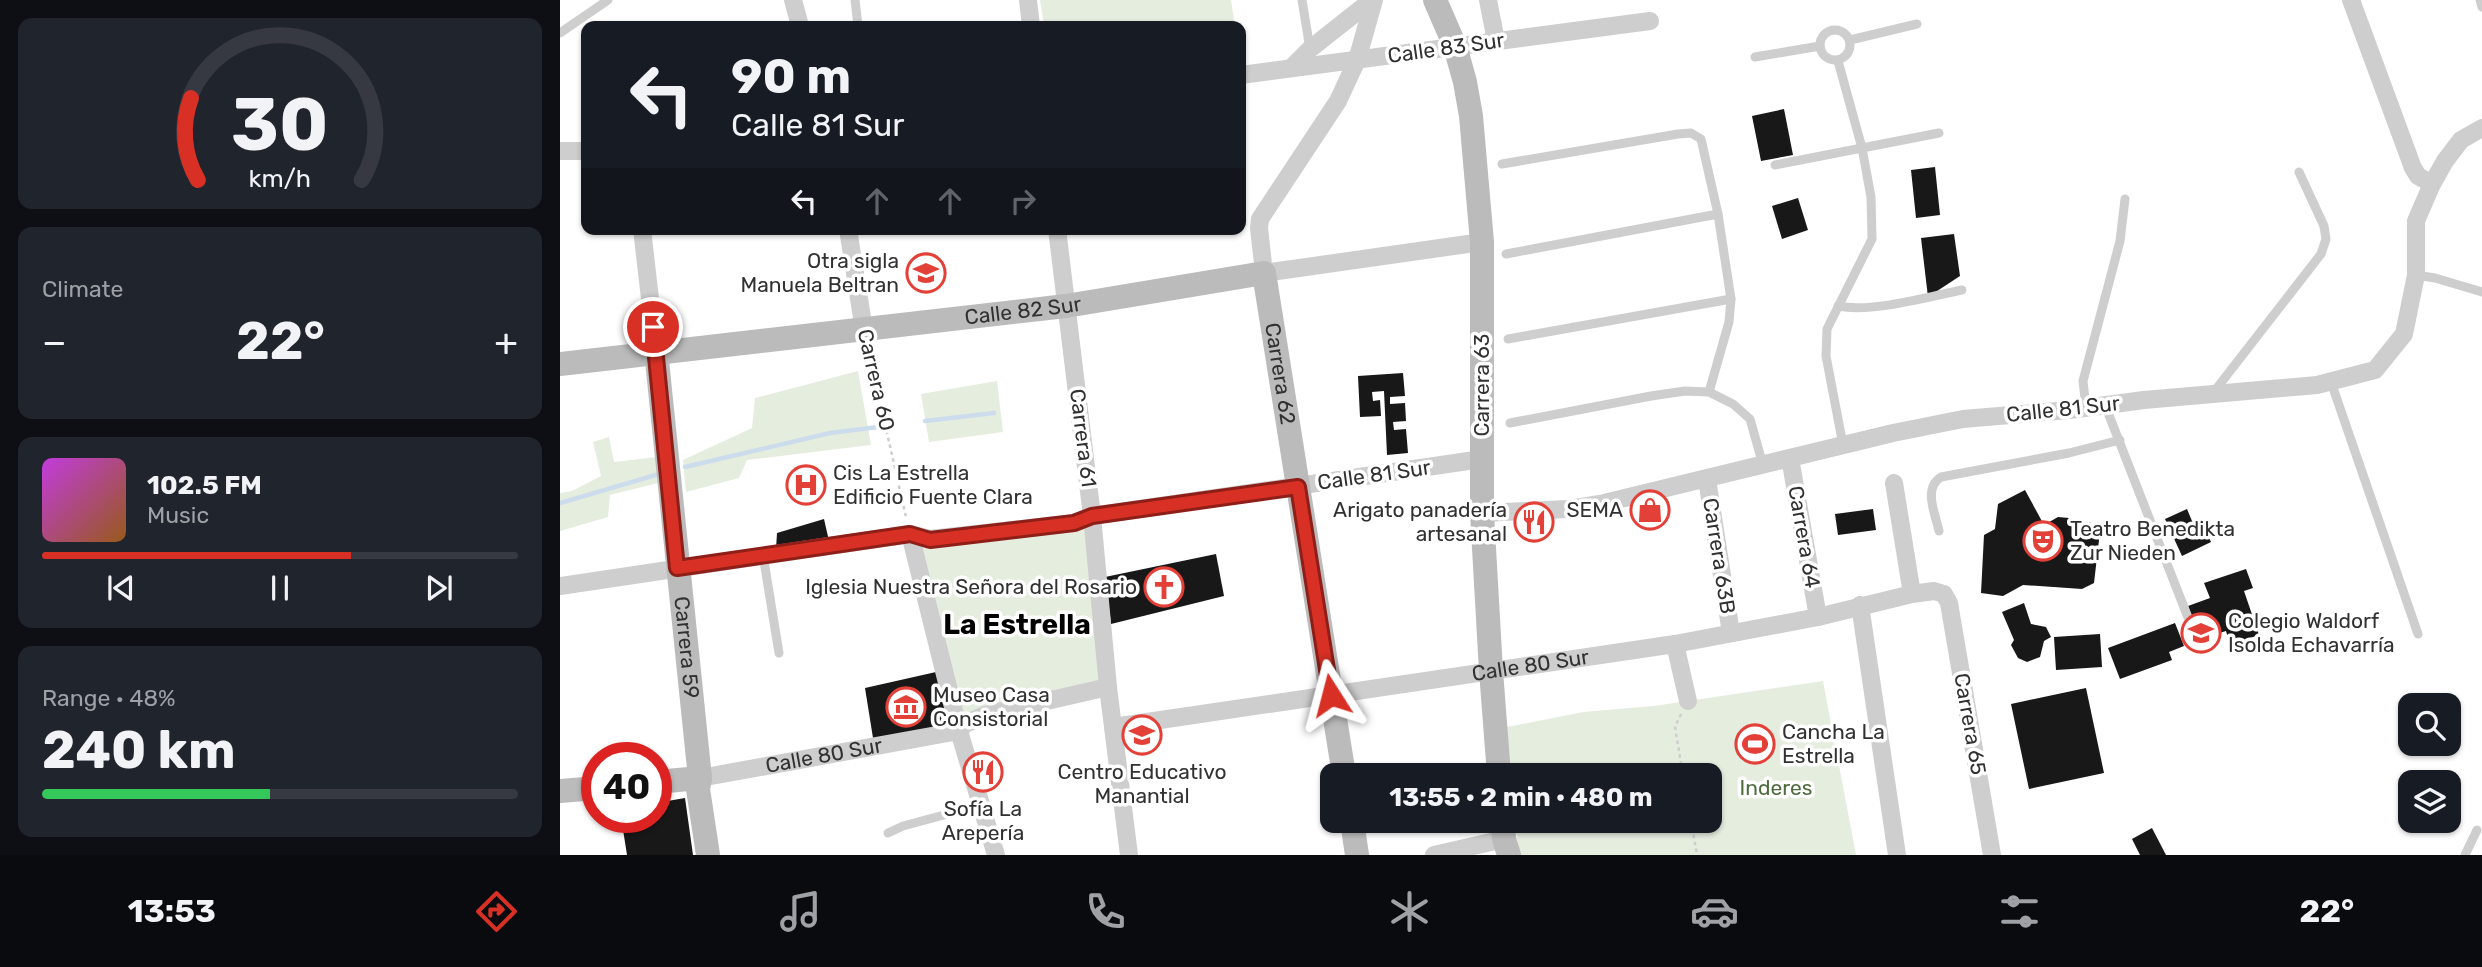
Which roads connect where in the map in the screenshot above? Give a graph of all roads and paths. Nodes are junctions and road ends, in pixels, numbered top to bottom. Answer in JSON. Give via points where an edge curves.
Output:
{"nodes":[{"id":1,"x":608,"y":0,"type":"edge"},
{"id":2,"x":793,"y":0,"type":"edge"},
{"id":3,"x":855,"y":0,"type":"edge"},
{"id":4,"x":1028,"y":0,"type":"edge"},
{"id":5,"x":1302,"y":0,"type":"edge"},
{"id":6,"x":1373,"y":0,"type":"edge"},
{"id":7,"x":1435,"y":0,"type":"edge"},
{"id":8,"x":1488,"y":0,"type":"edge"},
{"id":9,"x":2351,"y":0,"type":"edge"},
{"id":10,"x":2480,"y":0,"type":"edge"},
{"id":11,"x":2482,"y":7,"type":"edge"},
{"id":12,"x":799,"y":21,"type":"edge"},
{"id":13,"x":857,"y":21,"type":"edge"},
{"id":14,"x":1030,"y":21,"type":"edge"},
{"id":15,"x":1650,"y":21,"type":"dead end"},
{"id":16,"x":1917,"y":24,"type":"dead end"},
{"id":17,"x":560,"y":33,"type":"edge"},
{"id":18,"x":1850,"y":40,"type":"junction"},
{"id":19,"x":1496,"y":41,"type":"junction"},
{"id":20,"x":1455,"y":46,"type":"junction"},
{"id":21,"x":1820,"y":46,"type":"junction"},
{"id":22,"x":1310,"y":49,"type":"junction"},
{"id":23,"x":1755,"y":57,"type":"dead end"},
{"id":24,"x":1357,"y":60,"type":"junction"},
{"id":25,"x":1838,"y":61,"type":"junction"},
{"id":26,"x":1291,"y":68,"type":"junction"},
{"id":27,"x":1246,"y":74,"type":"edge"},
{"id":28,"x":2482,"y":128,"type":"edge"},
{"id":29,"x":1939,"y":133,"type":"dead end"},
{"id":30,"x":1861,"y":148,"type":"junction"},
{"id":31,"x":560,"y":151,"type":"edge"},
{"id":32,"x":581,"y":151,"type":"edge"},
{"id":33,"x":1502,"y":164,"type":"dead end"},
{"id":34,"x":1775,"y":165,"type":"dead end"},
{"id":35,"x":2299,"y":172,"type":"dead end"},
{"id":36,"x":2432,"y":184,"type":"junction"},
{"id":37,"x":2125,"y":199,"type":"dead end"},
{"id":38,"x":1718,"y":214,"type":"junction"},
{"id":39,"x":643,"y":235,"type":"edge"},
{"id":40,"x":849,"y":235,"type":"edge"},
{"id":41,"x":1058,"y":235,"type":"edge"},
{"id":42,"x":1482,"y":242,"type":"junction"},
{"id":43,"x":1506,"y":254,"type":"dead end"},
{"id":44,"x":1264,"y":273,"type":"junction"},
{"id":45,"x":2416,"y":275,"type":"junction"},
{"id":46,"x":1962,"y":290,"type":"dead end"},
{"id":47,"x":2482,"y":292,"type":"edge"},
{"id":48,"x":1731,"y":299,"type":"junction"},
{"id":49,"x":1066,"y":306,"type":"junction"},
{"id":50,"x":1838,"y":306,"type":"junction"},
{"id":51,"x":864,"y":330,"type":"junction"},
{"id":52,"x":1508,"y":339,"type":"dead end"},
{"id":53,"x":656,"y":351,"type":"junction"},
{"id":54,"x":560,"y":364,"type":"edge"},
{"id":55,"x":2331,"y":382,"type":"junction"},
{"id":56,"x":1709,"y":392,"type":"junction"},
{"id":57,"x":2211,"y":394,"type":"junction"},
{"id":58,"x":2105,"y":405,"type":"junction"},
{"id":59,"x":2085,"y":408,"type":"junction"},
{"id":60,"x":1510,"y":424,"type":"dead end"},
{"id":61,"x":2120,"y":440,"type":"junction"},
{"id":62,"x":1843,"y":445,"type":"junction"},
{"id":63,"x":1790,"y":458,"type":"junction"},
{"id":64,"x":1482,"y":459,"type":"junction"},
{"id":65,"x":1763,"y":465,"type":"junction"},
{"id":66,"x":1707,"y":479,"type":"junction"},
{"id":67,"x":1894,"y":483,"type":"dead end"},
{"id":68,"x":1298,"y":487,"type":"junction"},
{"id":69,"x":1482,"y":513,"type":"junction"},
{"id":70,"x":1092,"y":516,"type":"junction"},
{"id":71,"x":1938,"y":531,"type":"dead end"},
{"id":72,"x":910,"y":534,"type":"junction"},
{"id":73,"x":764,"y":555,"type":"junction"},
{"id":74,"x":677,"y":568,"type":"junction"},
{"id":75,"x":560,"y":586,"type":"edge"},
{"id":76,"x":1912,"y":594,"type":"junction"},
{"id":77,"x":1944,"y":594,"type":"joint"},
{"id":78,"x":1860,"y":605,"type":"junction"},
{"id":79,"x":1818,"y":617,"type":"junction"},
{"id":80,"x":1731,"y":634,"type":"junction"},
{"id":81,"x":2418,"y":634,"type":"dead end"},
{"id":82,"x":2196,"y":638,"type":"dead end"},
{"id":83,"x":1675,"y":644,"type":"junction"},
{"id":84,"x":779,"y":653,"type":"dead end"},
{"id":85,"x":1490,"y":671,"type":"junction"},
{"id":86,"x":1108,"y":687,"type":"junction"},
{"id":87,"x":1331,"y":695,"type":"junction"},
{"id":88,"x":1688,"y":701,"type":"joint"},
{"id":89,"x":1113,"y":727,"type":"junction"},
{"id":90,"x":959,"y":731,"type":"junction"},
{"id":91,"x":1343,"y":763,"type":"edge"},
{"id":92,"x":1498,"y":763,"type":"edge"},
{"id":93,"x":1681,"y":763,"type":"edge"},
{"id":94,"x":700,"y":778,"type":"junction"},
{"id":95,"x":672,"y":781,"type":"edge"},
{"id":96,"x":581,"y":789,"type":"edge"},
{"id":97,"x":560,"y":791,"type":"edge"},
{"id":98,"x":981,"y":805,"type":"junction"},
{"id":99,"x":2477,"y":830,"type":"dead end"},
{"id":100,"x":888,"y":833,"type":"dead end"},
{"id":101,"x":1354,"y":833,"type":"edge"},
{"id":102,"x":1693,"y":833,"type":"edge"},
{"id":103,"x":1506,"y":838,"type":"edge"},
{"id":104,"x":708,"y":855,"type":"edge"},
{"id":105,"x":996,"y":855,"type":"edge"},
{"id":106,"x":1129,"y":855,"type":"edge"},
{"id":107,"x":1357,"y":855,"type":"edge"},
{"id":108,"x":1434,"y":855,"type":"edge"},
{"id":109,"x":1697,"y":855,"type":"edge"},
{"id":110,"x":1897,"y":855,"type":"edge"},
{"id":111,"x":1992,"y":855,"type":"edge"},
{"id":112,"x":2465,"y":855,"type":"edge"}],
"edges":[{"from":1,"to":17,"type":"lane"},
{"from":2,"to":12,"type":"street"},
{"from":3,"to":13,"type":"lane"},
{"from":4,"to":14,"type":"street"},
{"from":5,"to":22,"type":"lane"},
{"from":6,"to":22,"type":"street","name":"Carrera 62"},
{"from":6,"to":24,"type":"street","name":"Carrera 62"},
{"from":7,"to":20,"type":"street","name":"Carrera 63"},
{"from":8,"to":19,"type":"street"},
{"from":9,"to":36,"type":"street","via":[[2413,168]]},
{"from":10,"to":11,"type":"lane"},
{"from":15,"to":19,"type":"street","name":"Calle 83 Sur"},
{"from":16,"to":18,"type":"lane"},
{"from":18,"to":21,"type":"lane","via":[[1843,32],[1832,30],[1823,36]]},
{"from":18,"to":25,"type":"lane","via":[[1849,53]]},
{"from":19,"to":20,"type":"street","name":"Calle 83 Sur"},
{"from":20,"to":24,"type":"street","name":"Calle 83 Sur"},
{"from":20,"to":42,"type":"street","name":"Carrera 63","via":[[1471,116]]},
{"from":21,"to":23,"type":"lane"},
{"from":21,"to":25,"type":"lane","via":[[1826,58]]},
{"from":22,"to":26,"type":"street","name":"Carrera 62"},
{"from":24,"to":26,"type":"street","name":"Calle 83 Sur"},
{"from":24,"to":44,"type":"street","name":"Carrera 62","via":[[1338,101],[1260,219]]},
{"from":25,"to":30,"type":"lane"},
{"from":26,"to":27,"type":"street","name":"Calle 83 Sur"},
{"from":28,"to":36,"type":"street","name":"Calle 81 Sur","via":[[2461,140]]},
{"from":29,"to":30,"type":"lane"},
{"from":30,"to":34,"type":"lane"},
{"from":30,"to":50,"type":"lane","via":[[1871,197],[1872,239]]},
{"from":31,"to":32,"type":"street"},
{"from":33,"to":38,"type":"lane","via":[[1691,133],[1702,139],[1705,147]]},
{"from":35,"to":57,"type":"lane","via":[[2324,226],[2321,254]]},
{"from":36,"to":45,"type":"street","name":"Calle 81 Sur","via":[[2416,221]]},
{"from":37,"to":59,"type":"lane","via":[[2120,241],[2083,381]]},
{"from":38,"to":43,"type":"lane"},
{"from":38,"to":48,"type":"lane"},
{"from":39,"to":53,"type":"street","name":"Carrera 59"},
{"from":40,"to":51,"type":"street","name":"Carrera 60"},
{"from":41,"to":49,"type":"street","name":"Carrera 61"},
{"from":42,"to":44,"type":"street","name":"Calle 82 Sur"},
{"from":42,"to":64,"type":"street","name":"Carrera 63"},
{"from":44,"to":49,"type":"street","name":"Calle 82 Sur"},
{"from":44,"to":68,"type":"street","name":"Carrera 62"},
{"from":45,"to":47,"type":"lane"},
{"from":45,"to":55,"type":"street","name":"Calle 81 Sur","via":[[2403,334],[2375,370]]},
{"from":46,"to":50,"type":"lane","via":[[1867,308]]},
{"from":48,"to":52,"type":"lane"},
{"from":48,"to":56,"type":"lane"},
{"from":49,"to":51,"type":"street","name":"Calle 82 Sur"},
{"from":49,"to":70,"type":"street","name":"Carrera 61"},
{"from":50,"to":62,"type":"lane","via":[[1827,329],[1826,356]]},
{"from":51,"to":53,"type":"street","name":"Calle 82 Sur"},
{"from":51,"to":72,"type":"path","name":"Carrera 60"},
{"from":53,"to":54,"type":"street","name":"Calle 82 Sur"},
{"from":53,"to":74,"type":"street","name":"Carrera 59"},
{"from":55,"to":57,"type":"street","name":"Calle 81 Sur"},
{"from":55,"to":81,"type":"lane"},
{"from":56,"to":60,"type":"lane","via":[[1651,396]]},
{"from":56,"to":65,"type":"lane","via":[[1750,419]]},
{"from":57,"to":58,"type":"street","name":"Calle 81 Sur"},
{"from":58,"to":59,"type":"street","name":"Calle 81 Sur"},
{"from":58,"to":61,"type":"lane"},
{"from":59,"to":62,"type":"street","name":"Calle 81 Sur","via":[[1963,419]]},
{"from":61,"to":71,"type":"lane","via":[[1941,477],[1930,489]]},
{"from":61,"to":82,"type":"lane"},
{"from":62,"to":63,"type":"street","name":"Calle 81 Sur"},
{"from":63,"to":65,"type":"street","name":"Calle 81 Sur"},
{"from":63,"to":79,"type":"street","name":"Carrera 64"},
{"from":64,"to":68,"type":"street","name":"Calle 81 Sur"},
{"from":64,"to":69,"type":"street","name":"Carrera 63"},
{"from":65,"to":66,"type":"street","name":"Calle 81 Sur"},
{"from":66,"to":69,"type":"street","name":"Calle 81 Sur","via":[[1568,509]]},
{"from":66,"to":80,"type":"street","name":"Carrera 63B"},
{"from":67,"to":76,"type":"street"},
{"from":68,"to":70,"type":"street","name":"Calle 81 Sur"},
{"from":68,"to":87,"type":"street","name":"Carrera 62"},
{"from":69,"to":85,"type":"street","name":"Carrera 63"},
{"from":70,"to":72,"type":"street","name":"Calle 81 Sur","via":[[1074,523],[930,540]]},
{"from":70,"to":86,"type":"street","name":"Carrera 61"},
{"from":72,"to":73,"type":"street","name":"Calle 81 Sur"},
{"from":72,"to":90,"type":"street"},
{"from":73,"to":74,"type":"street","name":"Calle 81 Sur"},
{"from":73,"to":84,"type":"lane"},
{"from":74,"to":75,"type":"street","name":"Calle 81 Sur"},
{"from":74,"to":94,"type":"street","name":"Carrera 59"},
{"from":76,"to":77,"type":"street","name":"Calle 80 Sur"},
{"from":76,"to":78,"type":"street","name":"Calle 80 Sur"},
{"from":77,"to":111,"type":"street","name":"Carrera 65"},
{"from":78,"to":79,"type":"street","name":"Calle 80 Sur"},
{"from":78,"to":110,"type":"street"},
{"from":79,"to":80,"type":"street","name":"Calle 80 Sur"},
{"from":80,"to":83,"type":"street","name":"Calle 80 Sur"},
{"from":83,"to":85,"type":"street","name":"Calle 80 Sur"},
{"from":83,"to":88,"type":"street"},
{"from":85,"to":87,"type":"street","name":"Calle 80 Sur"},
{"from":85,"to":92,"type":"street","name":"Carrera 63"},
{"from":86,"to":89,"type":"street","name":"Carrera 61"},
{"from":86,"to":90,"type":"street","name":"Calle 80 Sur","via":[[974,718]]},
{"from":87,"to":89,"type":"street","name":"Calle 80 Sur"},
{"from":87,"to":91,"type":"street","name":"Carrera 62"},
{"from":88,"to":93,"type":"path","via":[[1675,727]]},
{"from":89,"to":106,"type":"street","name":"Carrera 61"},
{"from":90,"to":94,"type":"street","name":"Calle 80 Sur"},
{"from":90,"to":98,"type":"street"},
{"from":94,"to":95,"type":"street","name":"Calle 80 Sur"},
{"from":94,"to":104,"type":"street","name":"Carrera 59"},
{"from":96,"to":97,"type":"street"},
{"from":98,"to":100,"type":"lane"},
{"from":98,"to":105,"type":"street"},
{"from":99,"to":112,"type":"lane"},
{"from":101,"to":107,"type":"street"},
{"from":102,"to":109,"type":"path"},
{"from":103,"to":108,"type":"street"}]}
